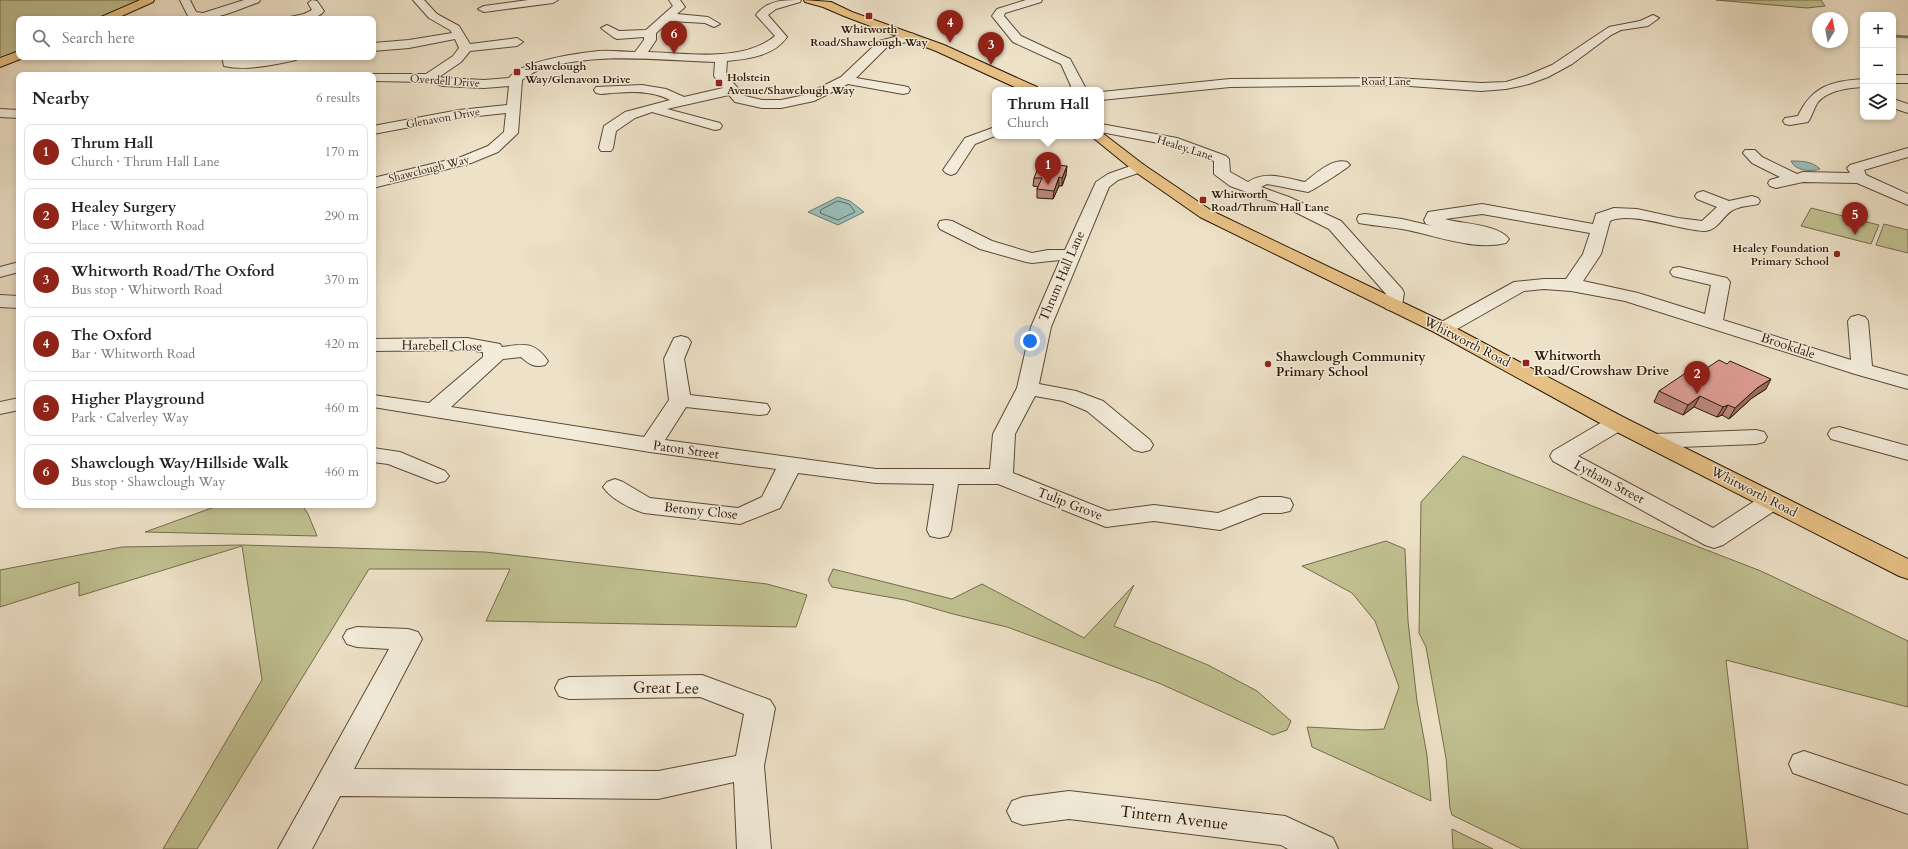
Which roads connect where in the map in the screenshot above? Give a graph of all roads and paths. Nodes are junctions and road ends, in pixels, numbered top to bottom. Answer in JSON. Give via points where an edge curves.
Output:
{"nodes":[{"id":1,"x":149,"y":0,"type":"edge"},
{"id":2,"x":185,"y":0,"type":"edge"},
{"id":3,"x":255,"y":0,"type":"edge"},
{"id":4,"x":418,"y":0,"type":"edge"},
{"id":5,"x":554,"y":0,"type":"edge"},
{"id":6,"x":674,"y":0,"type":"edge"},
{"id":7,"x":796,"y":0,"type":"edge"},
{"id":8,"x":809,"y":0,"type":"edge"},
{"id":9,"x":1036,"y":0,"type":"edge"},
{"id":10,"x":313,"y":3,"type":"dead end"},
{"id":11,"x":484,"y":9,"type":"dead end"},
{"id":12,"x":112,"y":16,"type":"edge"},
{"id":13,"x":198,"y":16,"type":"edge"},
{"id":14,"x":211,"y":16,"type":"edge"},
{"id":15,"x":307,"y":16,"type":"edge"},
{"id":16,"x":667,"y":17,"type":"junction"},
{"id":17,"x":1653,"y":18,"type":"dead end"},
{"id":18,"x":714,"y":24,"type":"dead end"},
{"id":19,"x":607,"y":28,"type":"dead end"},
{"id":20,"x":650,"y":33,"type":"junction"},
{"id":21,"x":459,"y":35,"type":"junction"},
{"id":22,"x":910,"y":36,"type":"junction"},
{"id":23,"x":517,"y":42,"type":"dead end"},
{"id":24,"x":376,"y":47,"type":"edge"},
{"id":25,"x":465,"y":48,"type":"junction"},
{"id":26,"x":16,"y":56,"type":"edge"},
{"id":27,"x":639,"y":56,"type":"junction"},
{"id":28,"x":721,"y":58,"type":"junction"},
{"id":29,"x":228,"y":60,"type":"edge"},
{"id":30,"x":278,"y":60,"type":"edge"},
{"id":31,"x":0,"y":63,"type":"edge"},
{"id":32,"x":376,"y":77,"type":"edge"},
{"id":33,"x":430,"y":78,"type":"junction"},
{"id":34,"x":1896,"y":79,"type":"edge"},
{"id":35,"x":1908,"y":79,"type":"edge"},
{"id":36,"x":846,"y":80,"type":"junction"},
{"id":37,"x":516,"y":82,"type":"junction"},
{"id":38,"x":1860,"y":83,"type":"edge"},
{"id":39,"x":1847,"y":84,"type":"junction"},
{"id":40,"x":1025,"y":87,"type":"edge"},
{"id":41,"x":1078,"y":87,"type":"edge"},
{"id":42,"x":904,"y":89,"type":"dead end"},
{"id":43,"x":601,"y":90,"type":"dead end"},
{"id":44,"x":732,"y":90,"type":"junction"},
{"id":45,"x":1860,"y":90,"type":"edge"},
{"id":46,"x":1104,"y":96,"type":"edge"},
{"id":47,"x":680,"y":100,"type":"junction"},
{"id":48,"x":1896,"y":104,"type":"edge"},
{"id":49,"x":514,"y":108,"type":"junction"},
{"id":50,"x":652,"y":108,"type":"junction"},
{"id":51,"x":1908,"y":108,"type":"edge"},
{"id":52,"x":0,"y":113,"type":"edge"},
{"id":53,"x":16,"y":114,"type":"edge"},
{"id":54,"x":1790,"y":121,"type":"dead end"},
{"id":55,"x":715,"y":126,"type":"dead end"},
{"id":56,"x":376,"y":129,"type":"edge"},
{"id":57,"x":1104,"y":129,"type":"edge"},
{"id":58,"x":992,"y":132,"type":"edge"},
{"id":59,"x":1102,"y":139,"type":"edge"},
{"id":60,"x":606,"y":148,"type":"dead end"},
{"id":61,"x":1908,"y":152,"type":"edge"},
{"id":62,"x":1750,"y":153,"type":"dead end"},
{"id":63,"x":1342,"y":166,"type":"dead end"},
{"id":64,"x":1139,"y":168,"type":"junction"},
{"id":65,"x":951,"y":170,"type":"dead end"},
{"id":66,"x":1857,"y":173,"type":"junction"},
{"id":67,"x":1794,"y":179,"type":"junction"},
{"id":68,"x":376,"y":182,"type":"edge"},
{"id":69,"x":1776,"y":183,"type":"dead end"},
{"id":70,"x":1249,"y":188,"type":"junction"},
{"id":71,"x":1703,"y":196,"type":"dead end"},
{"id":72,"x":1908,"y":200,"type":"edge"},
{"id":73,"x":1752,"y":201,"type":"dead end"},
{"id":74,"x":1728,"y":206,"type":"junction"},
{"id":75,"x":1365,"y":219,"type":"dead end"},
{"id":76,"x":946,"y":225,"type":"dead end"},
{"id":77,"x":1600,"y":230,"type":"junction"},
{"id":78,"x":1071,"y":255,"type":"junction"},
{"id":79,"x":16,"y":268,"type":"edge"},
{"id":80,"x":0,"y":272,"type":"edge"},
{"id":81,"x":1679,"y":272,"type":"dead end"},
{"id":82,"x":1571,"y":285,"type":"junction"},
{"id":83,"x":0,"y":301,"type":"edge"},
{"id":84,"x":16,"y":302,"type":"edge"},
{"id":85,"x":1393,"y":305,"type":"junction"},
{"id":86,"x":1858,"y":321,"type":"dead end"},
{"id":87,"x":1713,"y":322,"type":"junction"},
{"id":88,"x":1443,"y":329,"type":"junction"},
{"id":89,"x":389,"y":341,"type":"edge"},
{"id":90,"x":681,"y":342,"type":"dead end"},
{"id":91,"x":493,"y":354,"type":"junction"},
{"id":92,"x":538,"y":361,"type":"dead end"},
{"id":93,"x":1862,"y":370,"type":"junction"},
{"id":94,"x":1908,"y":383,"type":"edge"},
{"id":95,"x":1028,"y":388,"type":"junction"},
{"id":96,"x":376,"y":400,"type":"edge"},
{"id":97,"x":680,"y":400,"type":"junction"},
{"id":98,"x":16,"y":405,"type":"edge"},
{"id":99,"x":0,"y":408,"type":"edge"},
{"id":100,"x":759,"y":409,"type":"dead end"},
{"id":101,"x":434,"y":410,"type":"junction"},
{"id":102,"x":1617,"y":422,"type":"junction"},
{"id":103,"x":1839,"y":434,"type":"dead end"},
{"id":104,"x":1756,"y":437,"type":"dead end"},
{"id":105,"x":1655,"y":442,"type":"junction"},
{"id":106,"x":650,"y":445,"type":"junction"},
{"id":107,"x":1142,"y":445,"type":"dead end"},
{"id":108,"x":1908,"y":453,"type":"edge"},
{"id":109,"x":376,"y":455,"type":"edge"},
{"id":110,"x":790,"y":464,"type":"junction"},
{"id":111,"x":436,"y":476,"type":"dead end"},
{"id":112,"x":947,"y":477,"type":"junction"},
{"id":113,"x":1001,"y":477,"type":"junction"},
{"id":114,"x":615,"y":487,"type":"dead end"},
{"id":115,"x":1265,"y":501,"type":"dead end"},
{"id":116,"x":1772,"y":501,"type":"junction"},
{"id":117,"x":939,"y":530,"type":"dead end"},
{"id":118,"x":1908,"y":570,"type":"edge"},
{"id":119,"x":357,"y":637,"type":"dead end"},
{"id":120,"x":569,"y":688,"type":"dead end"},
{"id":121,"x":1804,"y":764,"type":"dead end"},
{"id":122,"x":749,"y":766,"type":"junction"},
{"id":123,"x":331,"y":782,"type":"junction"},
{"id":124,"x":1908,"y":800,"type":"edge"},
{"id":125,"x":1023,"y":811,"type":"dead end"},
{"id":126,"x":294,"y":849,"type":"edge"},
{"id":127,"x":754,"y":849,"type":"edge"},
{"id":128,"x":1321,"y":849,"type":"edge"}],
"edges":[{"from":1,"to":12,"type":"main road"},
{"from":2,"to":13,"type":"street","via":[[192,14]]},
{"from":3,"to":14,"type":"street"},
{"from":4,"to":21,"type":"street","via":[[433,16],[455,28]]},
{"from":5,"to":11,"type":"street"},
{"from":6,"to":16,"type":"street","via":[[679,7]]},
{"from":7,"to":28,"type":"street","via":[[765,10],[762,16],[777,29],[781,37],[769,47],[748,55]]},
{"from":8,"to":22,"type":"main road","via":[[827,4]]},
{"from":9,"to":41,"type":"street","via":[[1001,11],[998,16],[1017,39],[1066,62]]},
{"from":10,"to":15,"type":"street","via":[[318,11]]},
{"from":16,"to":18,"type":"street","via":[[708,20]]},
{"from":16,"to":20,"type":"street"},
{"from":17,"to":46,"type":"street","name":"Road Lane","via":[[1636,26],[1613,29],[1568,61],[1538,76],[1507,86],[1482,87],[1420,82],[1230,83]]},
{"from":19,"to":20,"type":"street","via":[[617,35]]},
{"from":20,"to":27,"type":"street","via":[[650,40]]},
{"from":21,"to":24,"type":"street"},
{"from":21,"to":25,"type":"street"},
{"from":22,"to":36,"type":"street","via":[[883,44]]},
{"from":22,"to":40,"type":"main road"},
{"from":23,"to":25,"type":"street"},
{"from":25,"to":33,"type":"street","via":[[457,59]]},
{"from":26,"to":31,"type":"main road"},
{"from":27,"to":28,"type":"street"},
{"from":27,"to":37,"type":"street","via":[[600,55],[564,60],[535,67],[516,78]]},
{"from":28,"to":44,"type":"street","via":[[720,76]]},
{"from":29,"to":30,"type":"street","via":[[228,63],[244,64]]},
{"from":32,"to":33,"type":"street","name":"Overdell Drive"},
{"from":33,"to":37,"type":"street","name":"Overdell Drive","via":[[443,82],[484,84]]},
{"from":34,"to":35,"type":"street"},
{"from":36,"to":42,"type":"street"},
{"from":36,"to":44,"type":"street","via":[[809,98],[781,104],[762,104],[740,99]]},
{"from":37,"to":49,"type":"street","name":"Shawclough Way"},
{"from":38,"to":39,"type":"street"},
{"from":39,"to":45,"type":"street"},
{"from":39,"to":54,"type":"street","via":[[1830,90],[1814,100],[1803,119]]},
{"from":43,"to":47,"type":"street","via":[[638,87],[669,94]]},
{"from":44,"to":47,"type":"street"},
{"from":47,"to":50,"type":"street"},
{"from":48,"to":51,"type":"street"},
{"from":49,"to":56,"type":"street","name":"Glenavon Drive","via":[[459,114]]},
{"from":49,"to":68,"type":"street","name":"Shawclough Way","via":[[511,133],[493,149],[466,160]]},
{"from":50,"to":55,"type":"street"},
{"from":50,"to":60,"type":"street","via":[[630,115],[609,130]]},
{"from":52,"to":53,"type":"street"},
{"from":57,"to":70,"type":"street","name":"Healey Lane","via":[[1172,141],[1221,159],[1222,174]]},
{"from":58,"to":65,"type":"street","via":[[970,141]]},
{"from":59,"to":64,"type":"main road","name":"Whitworth Road"},
{"from":61,"to":66,"type":"street"},
{"from":62,"to":67,"type":"street","via":[[1757,160]]},
{"from":63,"to":70,"type":"street","via":[[1334,168],[1308,187],[1267,179]]},
{"from":64,"to":78,"type":"street","name":"Thrum Hall Lane","via":[[1113,177],[1102,185]]},
{"from":64,"to":85,"type":"main road","name":"Whitworth Road","via":[[1206,214]]},
{"from":66,"to":67,"type":"street"},
{"from":66,"to":72,"type":"street"},
{"from":67,"to":69,"type":"street"},
{"from":70,"to":85,"type":"street","name":"Healey Lane","via":[[1283,200],[1335,226],[1395,293]]},
{"from":71,"to":74,"type":"street"},
{"from":73,"to":74,"type":"street"},
{"from":74,"to":77,"type":"street","via":[[1706,226],[1637,214],[1614,213],[1602,218]]},
{"from":75,"to":77,"type":"street","via":[[1402,224],[1432,232],[1500,239],[1480,232],[1442,225],[1432,220],[1434,216],[1482,209]]},
{"from":76,"to":78,"type":"street","via":[[986,245],[1032,258]]},
{"from":77,"to":82,"type":"street","via":[[1598,242],[1587,265]]},
{"from":78,"to":95,"type":"street","name":"Thrum Hall Lane","via":[[1041,327]]},
{"from":79,"to":80,"type":"street"},
{"from":81,"to":87,"type":"street","via":[[1721,282]]},
{"from":82,"to":87,"type":"street","name":"Brookdale","via":[[1631,297]]},
{"from":82,"to":88,"type":"street","name":"Brookdale","via":[[1520,286]]},
{"from":83,"to":84,"type":"street"},
{"from":85,"to":88,"type":"main road","name":"Whitworth Road"},
{"from":86,"to":93,"type":"street"},
{"from":87,"to":93,"type":"street","name":"Brookdale"},
{"from":88,"to":102,"type":"main road","name":"Whitworth Road"},
{"from":89,"to":91,"type":"street","name":"Harebell Close","via":[[467,344],[493,348]]},
{"from":90,"to":97,"type":"street","via":[[674,359]]},
{"from":91,"to":92,"type":"street","via":[[526,350]]},
{"from":91,"to":101,"type":"street","name":"Harebell Close","via":[[492,358]]},
{"from":93,"to":94,"type":"street","name":"Brookdale"},
{"from":95,"to":107,"type":"street","via":[[1068,396],[1095,406]]},
{"from":95,"to":113,"type":"street","name":"Thrum Hall Lane","via":[[1004,434]]},
{"from":96,"to":101,"type":"street","name":"Paton Street"},
{"from":97,"to":100,"type":"street"},
{"from":97,"to":106,"type":"street"},
{"from":98,"to":99,"type":"street"},
{"from":101,"to":106,"type":"street","name":"Paton Street"},
{"from":102,"to":105,"type":"main road","name":"Whitworth Road"},
{"from":102,"to":116,"type":"street","name":"Lytham Street","via":[[1561,456],[1714,539]]},
{"from":103,"to":108,"type":"street"},
{"from":104,"to":105,"type":"street"},
{"from":105,"to":116,"type":"main road","name":"Whitworth Road"},
{"from":106,"to":110,"type":"street","name":"Paton Street"},
{"from":109,"to":111,"type":"street","via":[[392,457]]},
{"from":110,"to":112,"type":"street","name":"Paton Street","via":[[876,476]]},
{"from":110,"to":114,"type":"street","name":"Betony Close","via":[[772,502],[740,516],[644,505]]},
{"from":112,"to":113,"type":"street","name":"Paton Street"},
{"from":112,"to":117,"type":"street"},
{"from":113,"to":115,"type":"street","name":"Tulip Grove","via":[[1106,518],[1154,513],[1220,522]]},
{"from":116,"to":118,"type":"main road","name":"Whitworth Road"},
{"from":119,"to":123,"type":"street","via":[[408,639]]},
{"from":120,"to":122,"type":"street","name":"Great Lee","via":[[702,686],[760,708]]},
{"from":121,"to":124,"type":"street"},
{"from":122,"to":123,"type":"street","via":[[658,785]]},
{"from":122,"to":127,"type":"street"},
{"from":123,"to":126,"type":"street"},
{"from":125,"to":128,"type":"street","name":"Tintern Avenue","via":[[1069,805],[1285,831]]}]}
